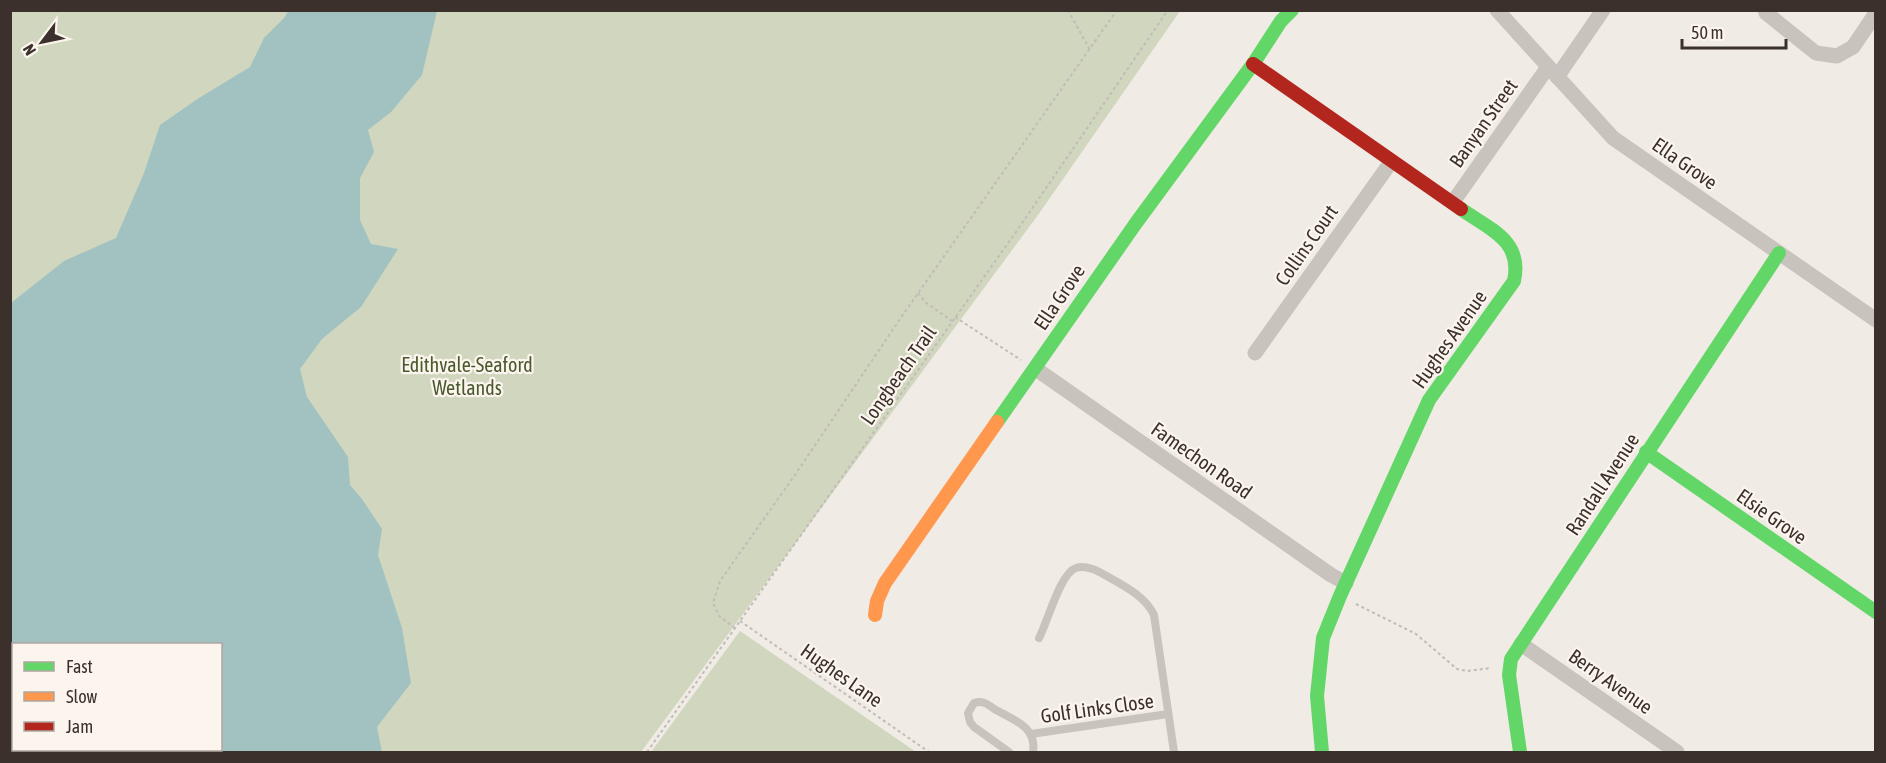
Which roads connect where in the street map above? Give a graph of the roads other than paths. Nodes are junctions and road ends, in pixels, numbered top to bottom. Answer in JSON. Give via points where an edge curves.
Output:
{"nodes":[{"id":1,"x":1292,"y":10,"type":"edge"},
{"id":2,"x":1497,"y":10,"type":"edge"},
{"id":3,"x":1604,"y":10,"type":"edge"},
{"id":4,"x":1766,"y":10,"type":"edge"},
{"id":5,"x":1875,"y":13,"type":"edge"},
{"id":6,"x":1253,"y":64,"type":"junction"},
{"id":7,"x":1553,"y":72,"type":"junction"},
{"id":8,"x":1391,"y":162,"type":"junction"},
{"id":9,"x":1453,"y":202,"type":"junction"},
{"id":10,"x":1779,"y":253,"type":"junction"},
{"id":11,"x":1875,"y":320,"type":"edge"},
{"id":12,"x":1255,"y":353,"type":"dead end"},
{"id":13,"x":1036,"y":369,"type":"junction"},
{"id":14,"x":1646,"y":452,"type":"junction"},
{"id":15,"x":1343,"y":590,"type":"junction"},
{"id":16,"x":1875,"y":612,"type":"edge"},
{"id":17,"x":875,"y":615,"type":"dead end"},
{"id":18,"x":1039,"y":638,"type":"dead end"},
{"id":19,"x":1521,"y":644,"type":"junction"},
{"id":20,"x":1167,"y":714,"type":"junction"},
{"id":21,"x":1030,"y":734,"type":"junction"},
{"id":22,"x":1009,"y":753,"type":"edge"},
{"id":23,"x":1033,"y":753,"type":"edge"},
{"id":24,"x":1174,"y":753,"type":"edge"},
{"id":25,"x":1322,"y":753,"type":"edge"},
{"id":26,"x":1520,"y":753,"type":"edge"},
{"id":27,"x":1677,"y":753,"type":"edge"}],
"edges":[{"from":1,"to":6,"type":"street","name":"Ella Grove"},
{"from":2,"to":7,"type":"street","name":"Ella Grove"},
{"from":3,"to":7,"type":"street","name":"Banyan Street"},
{"from":4,"to":5,"type":"street","via":[[1816,53],[1837,56],[1853,47]]},
{"from":6,"to":8,"type":"street","name":"Hughes Avenue"},
{"from":6,"to":13,"type":"street","name":"Ella Grove"},
{"from":7,"to":9,"type":"street","name":"Banyan Street"},
{"from":7,"to":10,"type":"street","name":"Ella Grove","via":[[1613,138]]},
{"from":8,"to":9,"type":"street","name":"Hughes Avenue"},
{"from":8,"to":12,"type":"street","name":"Collins Court"},
{"from":9,"to":15,"type":"street","name":"Hughes Avenue","via":[[1513,248],[1514,281],[1429,400]]},
{"from":10,"to":11,"type":"street","name":"Ella Grove"},
{"from":10,"to":14,"type":"street","name":"Randall Avenue"},
{"from":13,"to":15,"type":"street","name":"Famechon Road","via":[[1331,575]]},
{"from":13,"to":17,"type":"street","name":"Ella Grove","via":[[885,584],[876,601]]},
{"from":14,"to":16,"type":"street","name":"Elsie Grove"},
{"from":14,"to":19,"type":"street","name":"Randall Avenue"},
{"from":15,"to":25,"type":"street","name":"Hughes Avenue","via":[[1323,638],[1317,696]]},
{"from":18,"to":20,"type":"lane","name":"Golf Links Close","via":[[1057,595],[1073,570],[1092,569],[1116,581],[1144,601],[1154,615]]},
{"from":19,"to":26,"type":"street","name":"Randall Avenue","via":[[1509,670]]},
{"from":19,"to":27,"type":"street","name":"Berry Avenue"},
{"from":20,"to":21,"type":"lane","name":"Golf Links Close"},
{"from":20,"to":24,"type":"lane","name":"Golf Links Close"},
{"from":21,"to":22,"type":"lane","name":"Golf Links Close","via":[[1017,720],[982,701],[974,703],[968,713],[971,724]]},
{"from":21,"to":23,"type":"lane","name":"Golf Links Close"}]}
